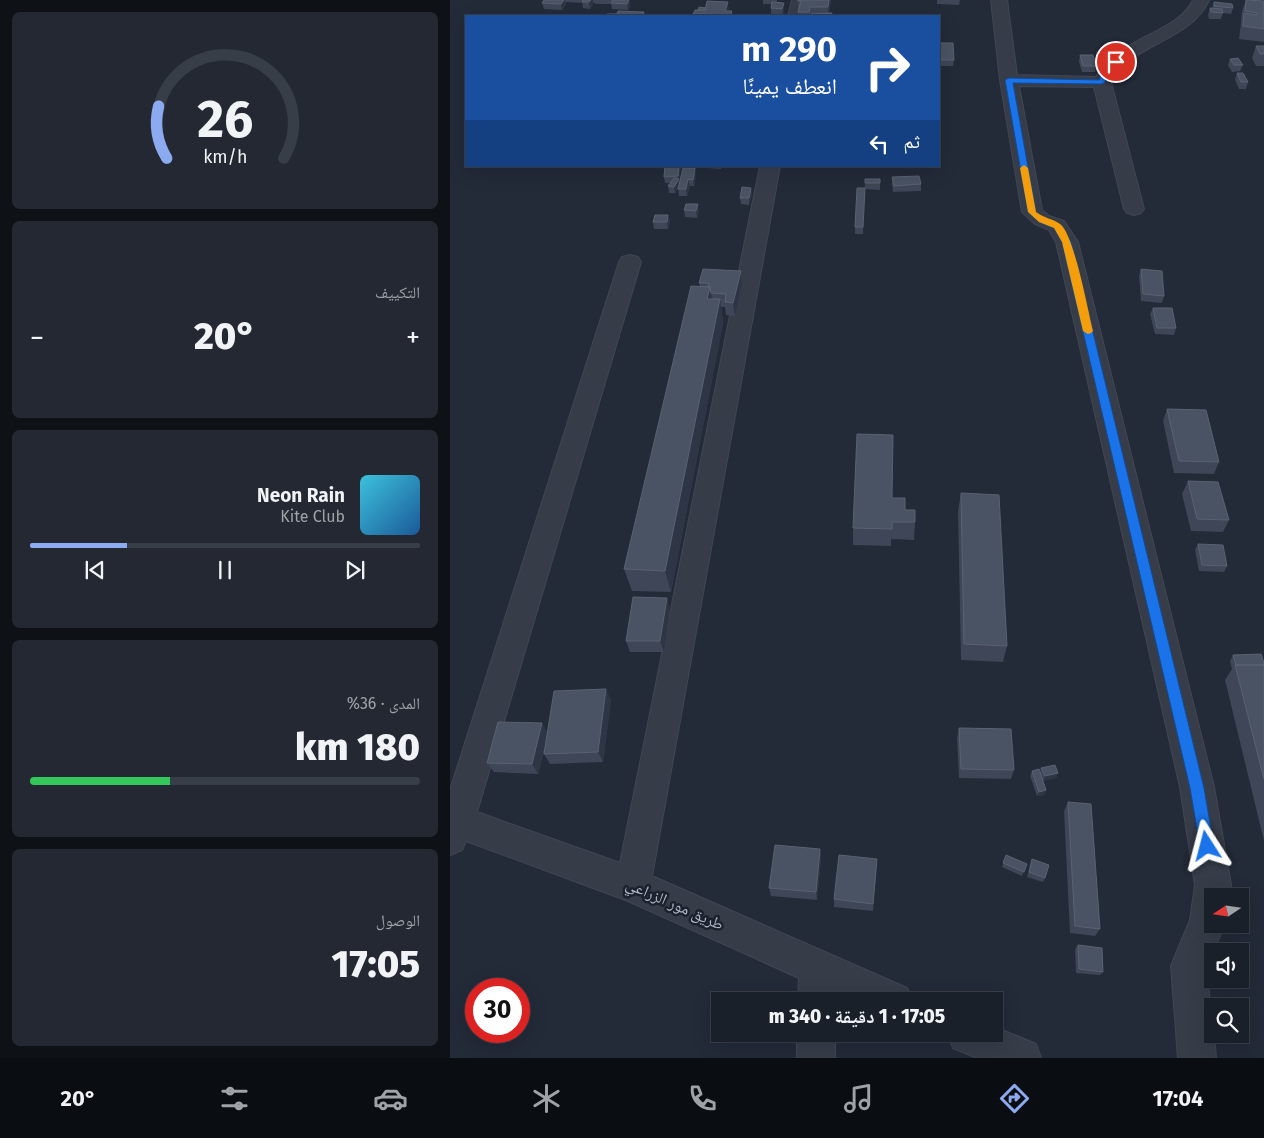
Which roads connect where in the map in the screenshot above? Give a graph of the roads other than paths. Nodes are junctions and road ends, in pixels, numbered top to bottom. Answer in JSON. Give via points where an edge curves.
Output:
{"nodes":[{"id":1,"x":800,"y":0,"type":"edge"},
{"id":2,"x":999,"y":0,"type":"edge"},
{"id":3,"x":1201,"y":0,"type":"edge"},
{"id":4,"x":796,"y":15,"type":"edge"},
{"id":5,"x":1009,"y":80,"type":"junction"},
{"id":6,"x":1102,"y":82,"type":"junction"},
{"id":7,"x":770,"y":167,"type":"edge"},
{"id":8,"x":1134,"y":209,"type":"dead end"},
{"id":9,"x":630,"y":262,"type":"dead end"},
{"id":10,"x":452,"y":826,"type":"edge"},
{"id":11,"x":633,"y":885,"type":"junction"},
{"id":12,"x":818,"y":984,"type":"edge"},
{"id":13,"x":854,"y":992,"type":"edge"},
{"id":14,"x":816,"y":1042,"type":"edge"},
{"id":15,"x":985,"y":1042,"type":"edge"},
{"id":16,"x":816,"y":1058,"type":"edge"},
{"id":17,"x":1022,"y":1058,"type":"edge"},
{"id":18,"x":1198,"y":1058,"type":"edge"}],
"edges":[{"from":1,"to":4,"type":"street"},
{"from":2,"to":5,"type":"street"},
{"from":3,"to":6,"type":"street","via":[[1195,13],[1130,50],[1105,72]]},
{"from":5,"to":6,"type":"street"},
{"from":5,"to":18,"type":"street","via":[[1032,212],[1058,226],[1067,242],[1197,788],[1213,886],[1207,924],[1189,966]]},
{"from":6,"to":8,"type":"street"},
{"from":7,"to":11,"type":"street"},
{"from":9,"to":10,"type":"street"},
{"from":10,"to":11,"type":"street","name":"طريق مور الزراعي"},
{"from":11,"to":12,"type":"street","name":"طريق مور الزراعي"},
{"from":12,"to":13,"type":"street","name":"طريق مور الزراعي"},
{"from":14,"to":16,"type":"street"},
{"from":15,"to":17,"type":"street"}]}
